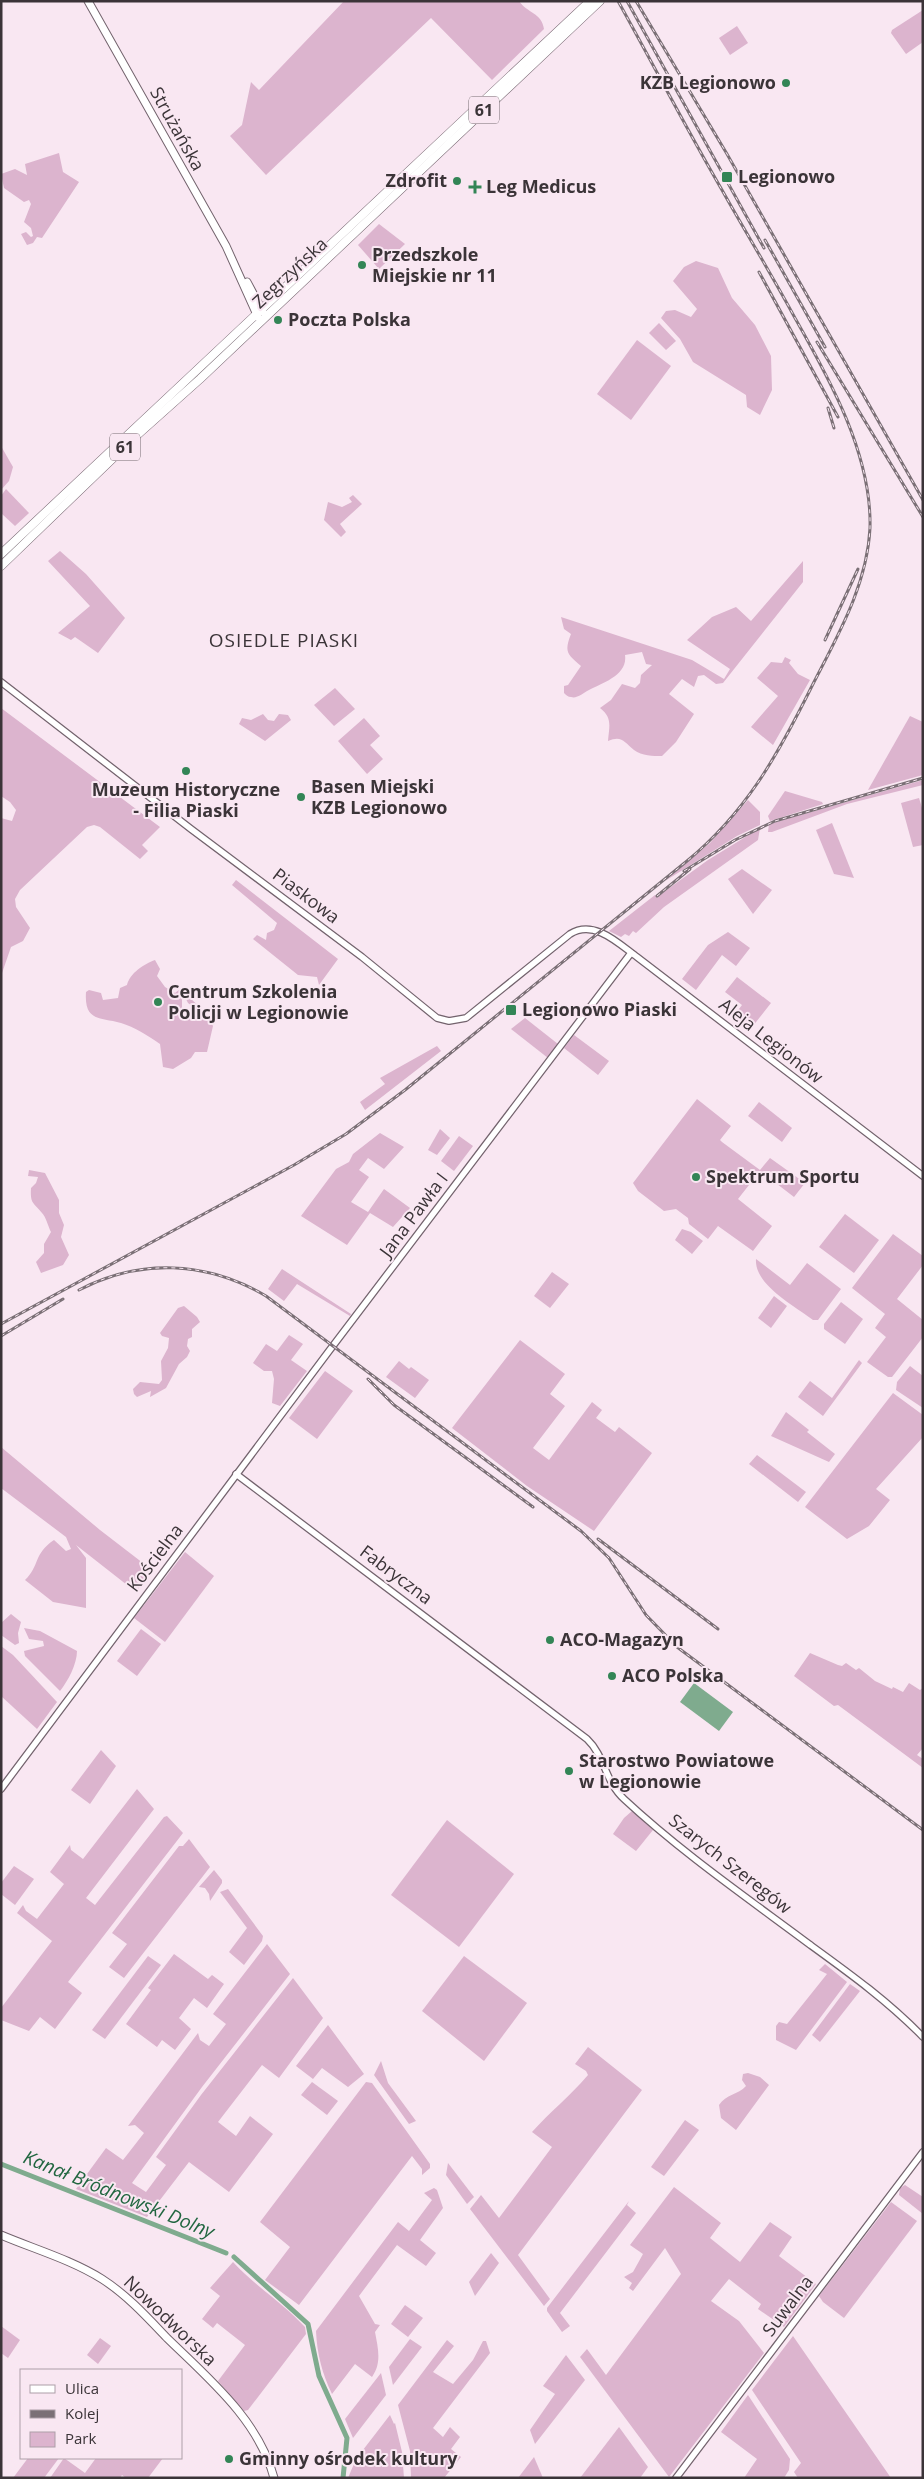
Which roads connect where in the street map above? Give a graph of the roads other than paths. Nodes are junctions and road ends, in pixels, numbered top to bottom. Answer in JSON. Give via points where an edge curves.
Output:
{"nodes":[{"id":1,"x":88,"y":1,"type":"edge"},
{"id":2,"x":590,"y":1,"type":"edge"},
{"id":3,"x":600,"y":1,"type":"edge"},
{"id":4,"x":545,"y":48,"type":"junction"},
{"id":5,"x":259,"y":310,"type":"junction"},
{"id":6,"x":262,"y":319,"type":"junction"},
{"id":7,"x":1,"y":554,"type":"edge"},
{"id":8,"x":1,"y":566,"type":"edge"},
{"id":9,"x":1,"y":682,"type":"edge"},
{"id":10,"x":600,"y":931,"type":"joint"},
{"id":11,"x":631,"y":953,"type":"junction"},
{"id":12,"x":923,"y":1176,"type":"edge"},
{"id":13,"x":333,"y":1346,"type":"joint"},
{"id":14,"x":236,"y":1474,"type":"junction"},
{"id":15,"x":538,"y":1701,"type":"joint"},
{"id":16,"x":1,"y":1789,"type":"edge"},
{"id":17,"x":923,"y":2037,"type":"edge"},
{"id":18,"x":923,"y":2152,"type":"edge"},
{"id":19,"x":1,"y":2235,"type":"edge"},
{"id":20,"x":274,"y":2478,"type":"edge"},
{"id":21,"x":676,"y":2478,"type":"edge"}],
"edges":[{"from":1,"to":5,"type":"main road","name":"Strużańska"},
{"from":2,"to":4,"type":"main road","name":"Zegrzyńska","number":"61"},
{"from":3,"to":4,"type":"main road","name":"Zegrzyńska","number":"61"},
{"from":4,"to":5,"type":"main road","name":"Zegrzyńska","number":"61"},
{"from":4,"to":6,"type":"main road","name":"Zegrzyńska","number":"61"},
{"from":5,"to":6,"type":"main road","name":"Strużańska"},
{"from":5,"to":7,"type":"main road","name":"Zegrzyńska","number":"61"},
{"from":6,"to":8,"type":"main road","name":"Zegrzyńska","number":"61"},
{"from":9,"to":10,"type":"street","name":"Piaskowa","via":[[362,957],[436,1018],[449,1021],[466,1018],[574,931],[588,928]]},
{"from":10,"to":11,"type":"street","name":"Aleja Legionów"},
{"from":11,"to":12,"type":"street","name":"Aleja Legionów"},
{"from":11,"to":13,"type":"street","name":"Jana Pawła I"},
{"from":13,"to":14,"type":"street","name":"Kościelna"},
{"from":14,"to":15,"type":"street","name":"Fabryczna"},
{"from":14,"to":16,"type":"street","name":"Kościelna"},
{"from":15,"to":17,"type":"street","name":"Szarych Szeregów","via":[[595,1746],[610,1783],[624,1799],[684,1849],[879,1995]]},
{"from":18,"to":21,"type":"street","name":"Suwalna"},
{"from":19,"to":20,"type":"main road","name":"Nowodworska","via":[[91,2272],[124,2296],[243,2417],[262,2447]]}]}
